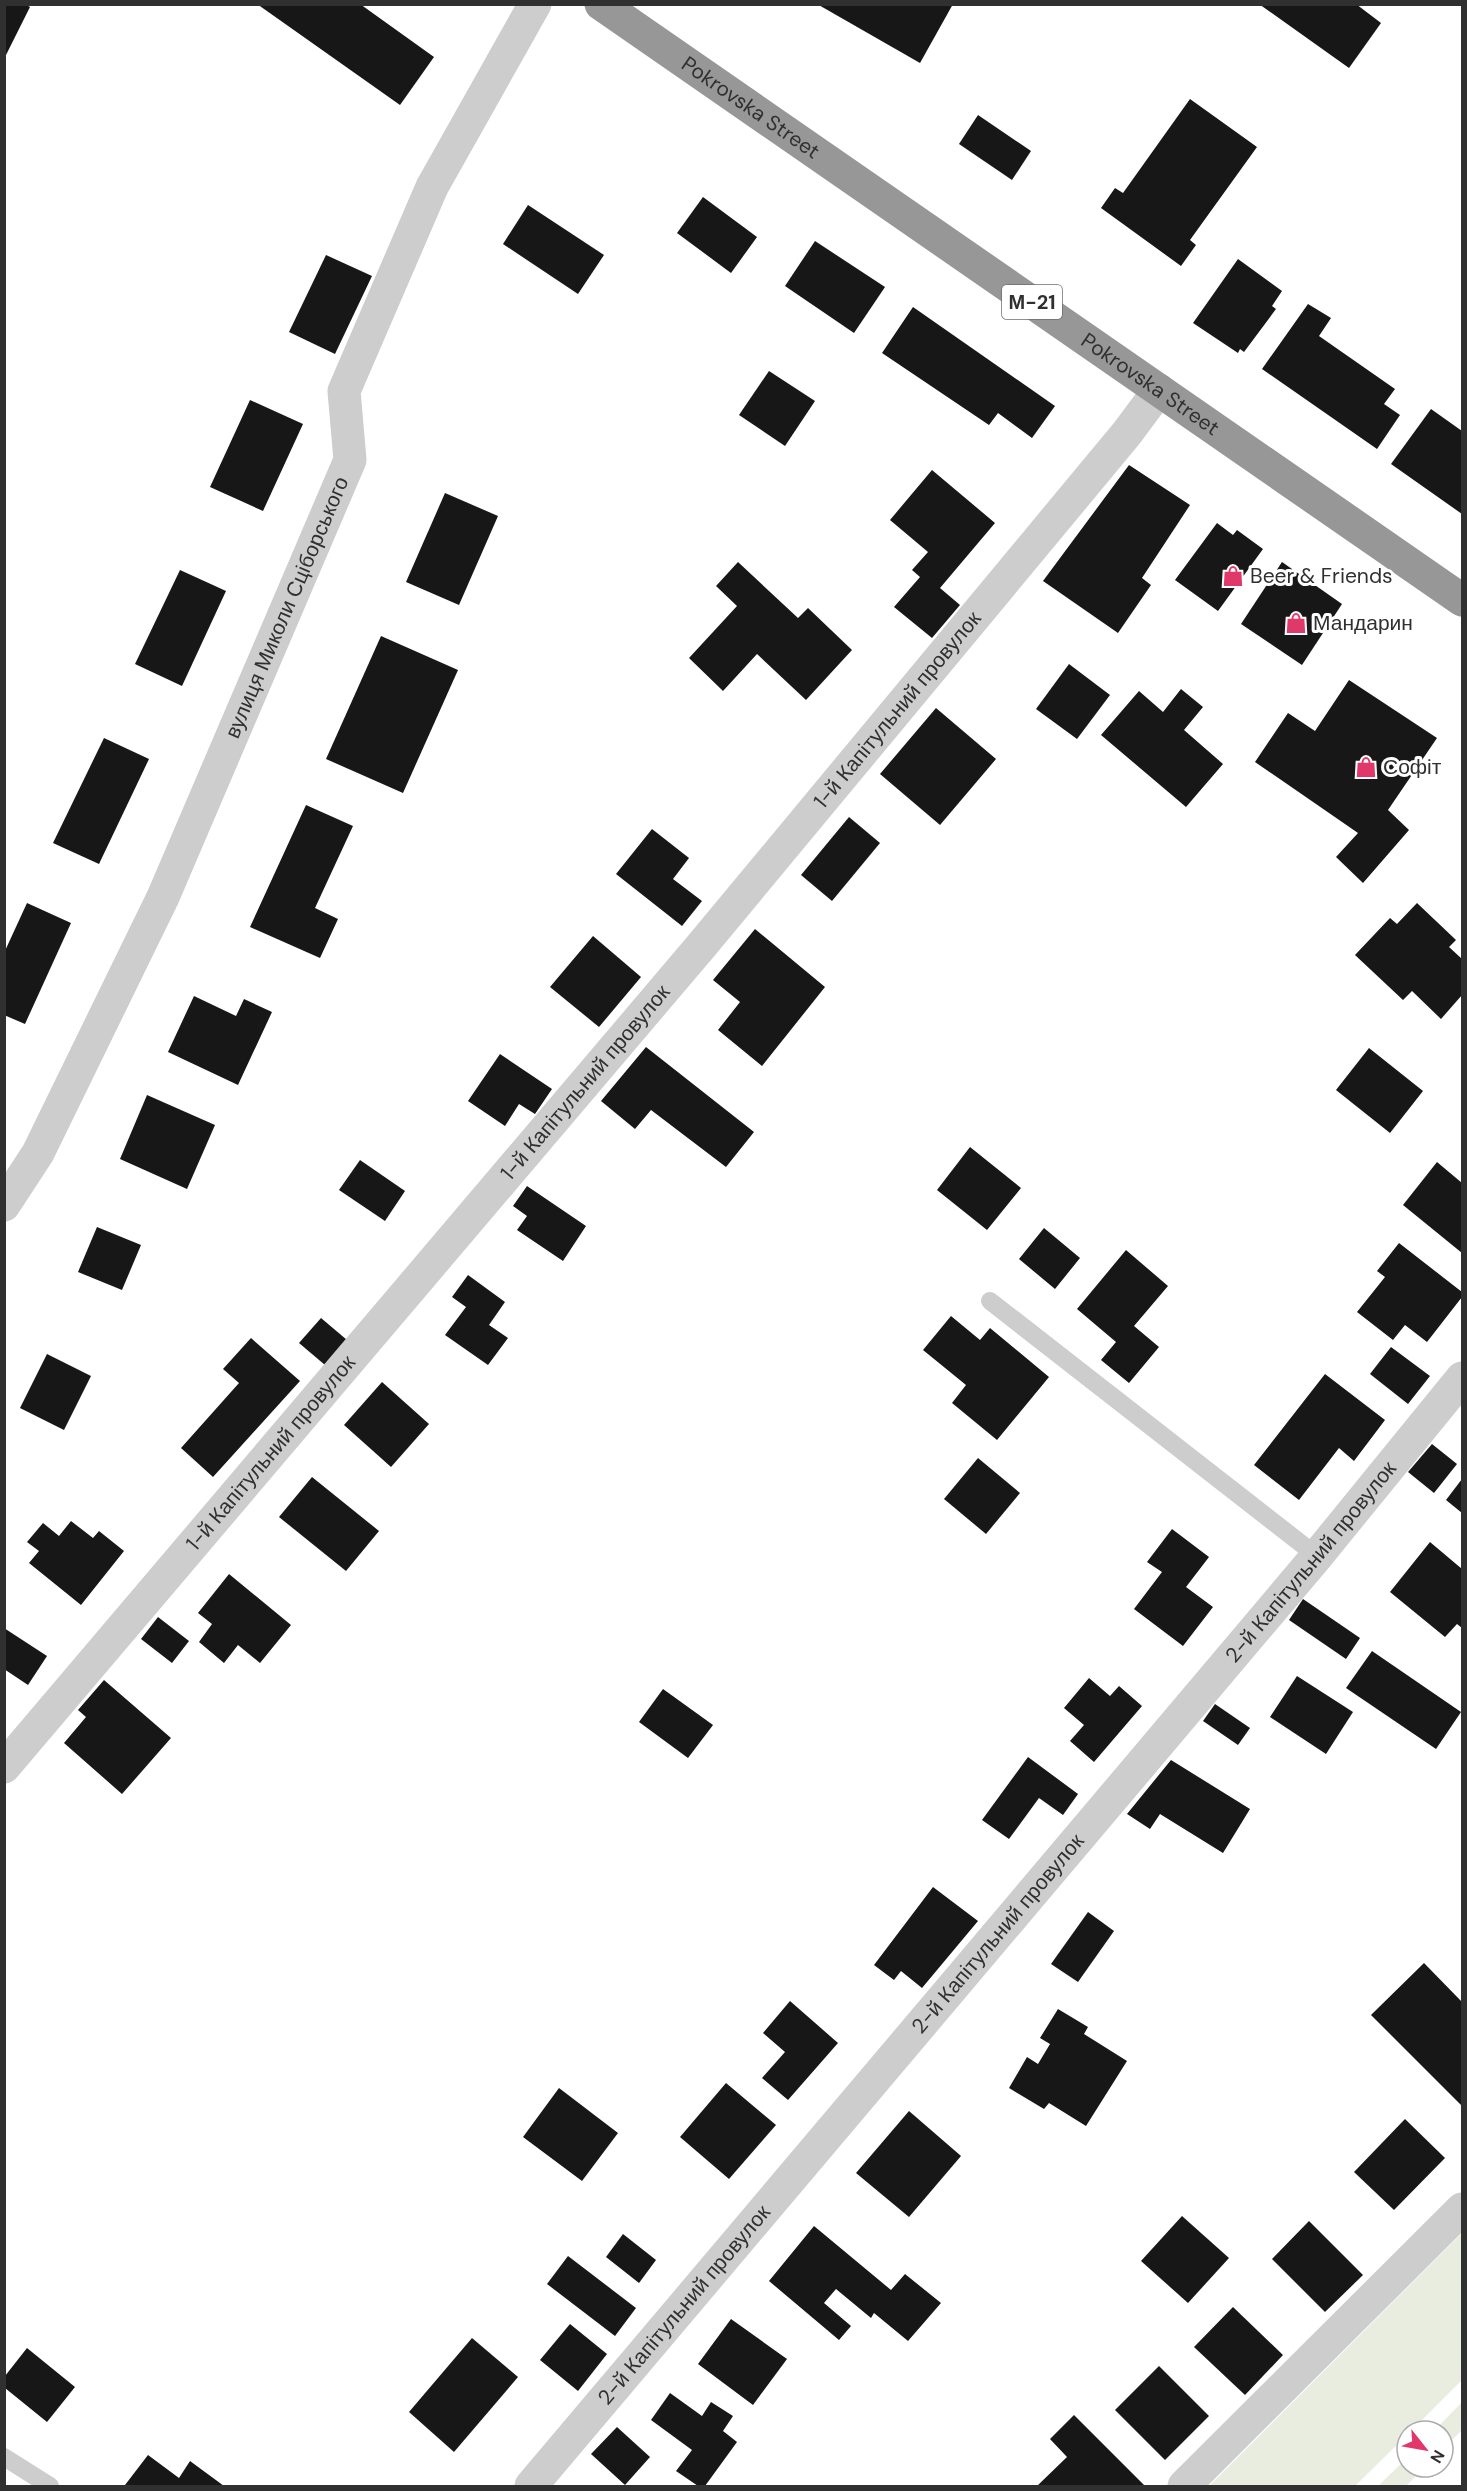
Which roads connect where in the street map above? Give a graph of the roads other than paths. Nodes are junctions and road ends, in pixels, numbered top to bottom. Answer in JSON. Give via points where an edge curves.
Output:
{"nodes":[{"id":1,"x":535,"y":4,"type":"edge"},
{"id":2,"x":601,"y":4,"type":"edge"},
{"id":3,"x":1160,"y":390,"type":"junction"},
{"id":4,"x":1462,"y":600,"type":"edge"},
{"id":5,"x":4,"y":1205,"type":"edge"},
{"id":6,"x":990,"y":1301,"type":"dead end"},
{"id":7,"x":1462,"y":1378,"type":"edge"},
{"id":8,"x":1317,"y":1556,"type":"junction"},
{"id":9,"x":4,"y":1767,"type":"edge"},
{"id":10,"x":1462,"y":2209,"type":"edge"},
{"id":11,"x":4,"y":2457,"type":"edge"},
{"id":12,"x":50,"y":2487,"type":"edge"},
{"id":13,"x":531,"y":2487,"type":"edge"},
{"id":14,"x":1184,"y":2487,"type":"edge"}],
"edges":[{"from":1,"to":5,"type":"street","name":"вулиця Миколи Сціборського","via":[[432,187],[344,391],[350,460],[163,897],[38,1153]]},
{"from":2,"to":3,"type":"highway","name":"Pokrovska Street","number":"М-21"},
{"from":3,"to":4,"type":"highway","name":"Pokrovska Street","number":"М-21"},
{"from":3,"to":9,"type":"street","name":"1-й Капітульний провулок","via":[[695,954]]},
{"from":6,"to":8,"type":"lane"},
{"from":7,"to":8,"type":"street","name":"2-й Капітульний провулок"},
{"from":8,"to":13,"type":"street","name":"2-й Капітульний провулок"},
{"from":10,"to":14,"type":"street"},
{"from":11,"to":12,"type":"lane"}]}
